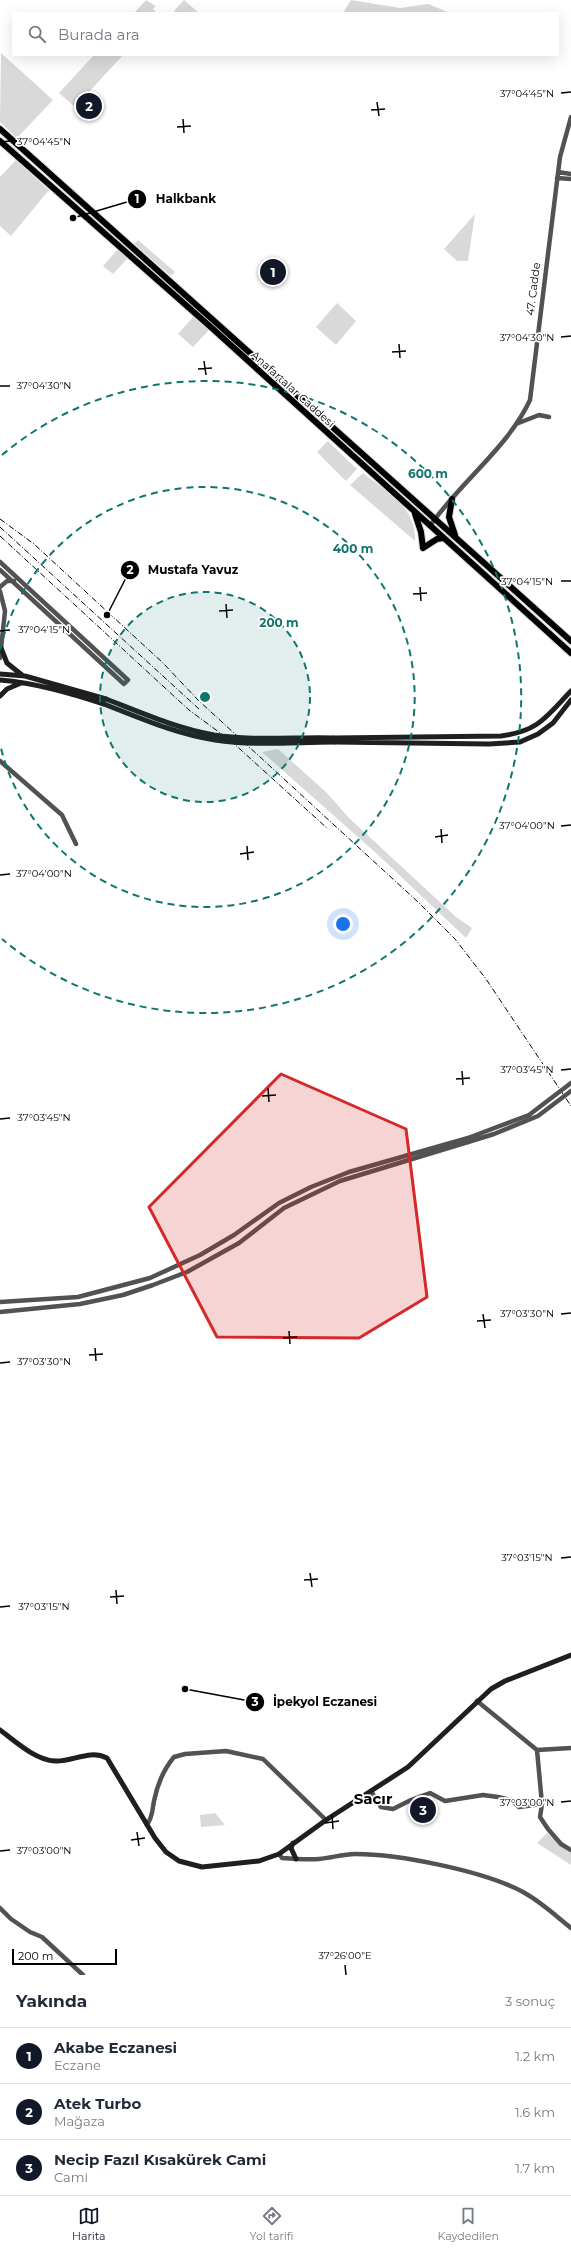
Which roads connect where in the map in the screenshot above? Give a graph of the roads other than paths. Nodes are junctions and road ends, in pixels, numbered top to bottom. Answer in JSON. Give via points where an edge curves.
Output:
{"nodes":[{"id":1,"x":571,"y":117,"type":"edge"},
{"id":2,"x":0,"y":129,"type":"edge"},
{"id":3,"x":0,"y":141,"type":"edge"},
{"id":4,"x":558,"y":172,"type":"junction"},
{"id":5,"x":571,"y":174,"type":"edge"},
{"id":6,"x":558,"y":178,"type":"junction"},
{"id":7,"x":571,"y":179,"type":"edge"},
{"id":8,"x":549,"y":417,"type":"dead end"},
{"id":9,"x":515,"y":425,"type":"junction"},
{"id":10,"x":452,"y":499,"type":"junction"},
{"id":11,"x":414,"y":512,"type":"junction"},
{"id":12,"x":435,"y":518,"type":"junction"},
{"id":13,"x":430,"y":526,"type":"junction"},
{"id":14,"x":455,"y":536,"type":"junction"},
{"id":15,"x":443,"y":538,"type":"junction"},
{"id":16,"x":0,"y":562,"type":"edge"},
{"id":17,"x":0,"y":570,"type":"edge"},
{"id":18,"x":14,"y":581,"type":"junction"},
{"id":19,"x":0,"y":587,"type":"edge"},
{"id":20,"x":0,"y":591,"type":"edge"},
{"id":21,"x":571,"y":641,"type":"edge"},
{"id":22,"x":1,"y":648,"type":"junction"},
{"id":23,"x":571,"y":653,"type":"edge"},
{"id":24,"x":0,"y":658,"type":"edge"},
{"id":25,"x":0,"y":674,"type":"edge"},
{"id":26,"x":24,"y":679,"type":"junction"},
{"id":27,"x":0,"y":680,"type":"edge"},
{"id":28,"x":571,"y":691,"type":"edge"},
{"id":29,"x":0,"y":696,"type":"edge"},
{"id":30,"x":571,"y":700,"type":"edge"},
{"id":31,"x":334,"y":740,"type":"junction"},
{"id":32,"x":0,"y":761,"type":"edge"},
{"id":33,"x":76,"y":844,"type":"dead end"},
{"id":34,"x":571,"y":1083,"type":"edge"},
{"id":35,"x":571,"y":1091,"type":"edge"},
{"id":36,"x":468,"y":1140,"type":"junction"},
{"id":37,"x":0,"y":1302,"type":"edge"},
{"id":38,"x":0,"y":1312,"type":"edge"},
{"id":39,"x":571,"y":1655,"type":"edge"},
{"id":40,"x":476,"y":1701,"type":"junction"},
{"id":41,"x":0,"y":1730,"type":"edge"},
{"id":42,"x":571,"y":1748,"type":"edge"},
{"id":43,"x":537,"y":1750,"type":"junction"},
{"id":44,"x":371,"y":1791,"type":"junction"},
{"id":45,"x":542,"y":1804,"type":"junction"},
{"id":46,"x":326,"y":1820,"type":"junction"},
{"id":47,"x":147,"y":1825,"type":"junction"},
{"id":48,"x":293,"y":1843,"type":"junction"},
{"id":49,"x":571,"y":1850,"type":"edge"},
{"id":50,"x":279,"y":1854,"type":"junction"},
{"id":51,"x":296,"y":1859,"type":"junction"},
{"id":52,"x":0,"y":1908,"type":"edge"},
{"id":53,"x":571,"y":1928,"type":"edge"},
{"id":54,"x":83,"y":1975,"type":"edge"}],
"edges":[{"from":1,"to":4,"type":"street","name":"47. Cadde"},
{"from":2,"to":12,"type":"main road","name":"Anafartalar Caddesi"},
{"from":3,"to":11,"type":"main road","name":"Anafartalar Caddesi"},
{"from":4,"to":5,"type":"street"},
{"from":4,"to":6,"type":"street","name":"47. Cadde"},
{"from":6,"to":7,"type":"street"},
{"from":6,"to":9,"type":"street","name":"47. Cadde","via":[[545,264],[530,400]]},
{"from":8,"to":9,"type":"street","via":[[539,415]]},
{"from":9,"to":10,"type":"street","name":"47. Cadde"},
{"from":10,"to":12,"type":"street","name":"47. Cadde"},
{"from":10,"to":14,"type":"main road","via":[[449,517]]},
{"from":11,"to":13,"type":"main road","name":"Anafartalar Caddesi"},
{"from":11,"to":15,"type":"main road","via":[[422,532],[423,548]]},
{"from":12,"to":13,"type":"street","name":"47. Cadde"},
{"from":12,"to":14,"type":"main road","name":"Anafartalar Caddesi"},
{"from":13,"to":15,"type":"main road","name":"Anafartalar Caddesi"},
{"from":14,"to":21,"type":"main road","name":"Anafartalar Caddesi"},
{"from":15,"to":23,"type":"main road","name":"Anafartalar Caddesi"},
{"from":16,"to":18,"type":"street","via":[[128,680],[124,684]]},
{"from":17,"to":18,"type":"street"},
{"from":18,"to":19,"type":"street","via":[[7,581]]},
{"from":20,"to":22,"type":"street","via":[[5,611]]},
{"from":22,"to":24,"type":"street"},
{"from":22,"to":26,"type":"main road","via":[[7,663]]},
{"from":25,"to":26,"type":"main road"},
{"from":26,"to":27,"type":"main road"},
{"from":26,"to":29,"type":"main road"},
{"from":26,"to":31,"type":"main road","bridge":true,"via":[[215,735]]},
{"from":28,"to":31,"type":"main road","via":[[541,722],[518,734]]},
{"from":30,"to":31,"type":"main road","via":[[553,723],[538,734],[520,742],[489,744]]},
{"from":32,"to":33,"type":"street","via":[[62,815]]},
{"from":34,"to":36,"type":"street","bridge":true,"via":[[529,1115]]},
{"from":35,"to":36,"type":"street","bridge":true,"via":[[538,1116],[494,1134]]},
{"from":36,"to":37,"type":"street","via":[[349,1172],[311,1187],[279,1203],[227,1239],[150,1278],[78,1297]]},
{"from":36,"to":38,"type":"street","via":[[340,1181],[284,1208],[239,1243],[194,1268],[153,1285],[123,1295],[80,1304]]},
{"from":39,"to":40,"type":"main road","via":[[505,1680]]},
{"from":40,"to":43,"type":"street"},
{"from":40,"to":44,"type":"main road","via":[[408,1767]]},
{"from":41,"to":47,"type":"main road","via":[[45,1759],[63,1760],[94,1754],[107,1758]]},
{"from":42,"to":43,"type":"street"},
{"from":43,"to":45,"type":"street"},
{"from":44,"to":45,"type":"street","via":[[381,1807],[393,1809],[430,1793],[445,1801],[483,1795],[511,1800],[519,1807]]},
{"from":44,"to":46,"type":"main road"},
{"from":45,"to":49,"type":"street","via":[[540,1817],[544,1825],[561,1844]]},
{"from":46,"to":47,"type":"street","via":[[263,1759],[226,1751],[174,1757],[160,1780],[153,1817]]},
{"from":46,"to":48,"type":"main road"},
{"from":47,"to":50,"type":"main road","via":[[166,1852],[179,1861],[194,1866],[238,1864]]},
{"from":48,"to":50,"type":"main road"},
{"from":48,"to":51,"type":"main road","via":[[291,1848]]},
{"from":50,"to":51,"type":"street","via":[[282,1858]]},
{"from":51,"to":53,"type":"street","via":[[355,1854],[397,1857],[469,1872],[523,1892]]},
{"from":52,"to":54,"type":"street","via":[[30,1932],[42,1936]]}]}
